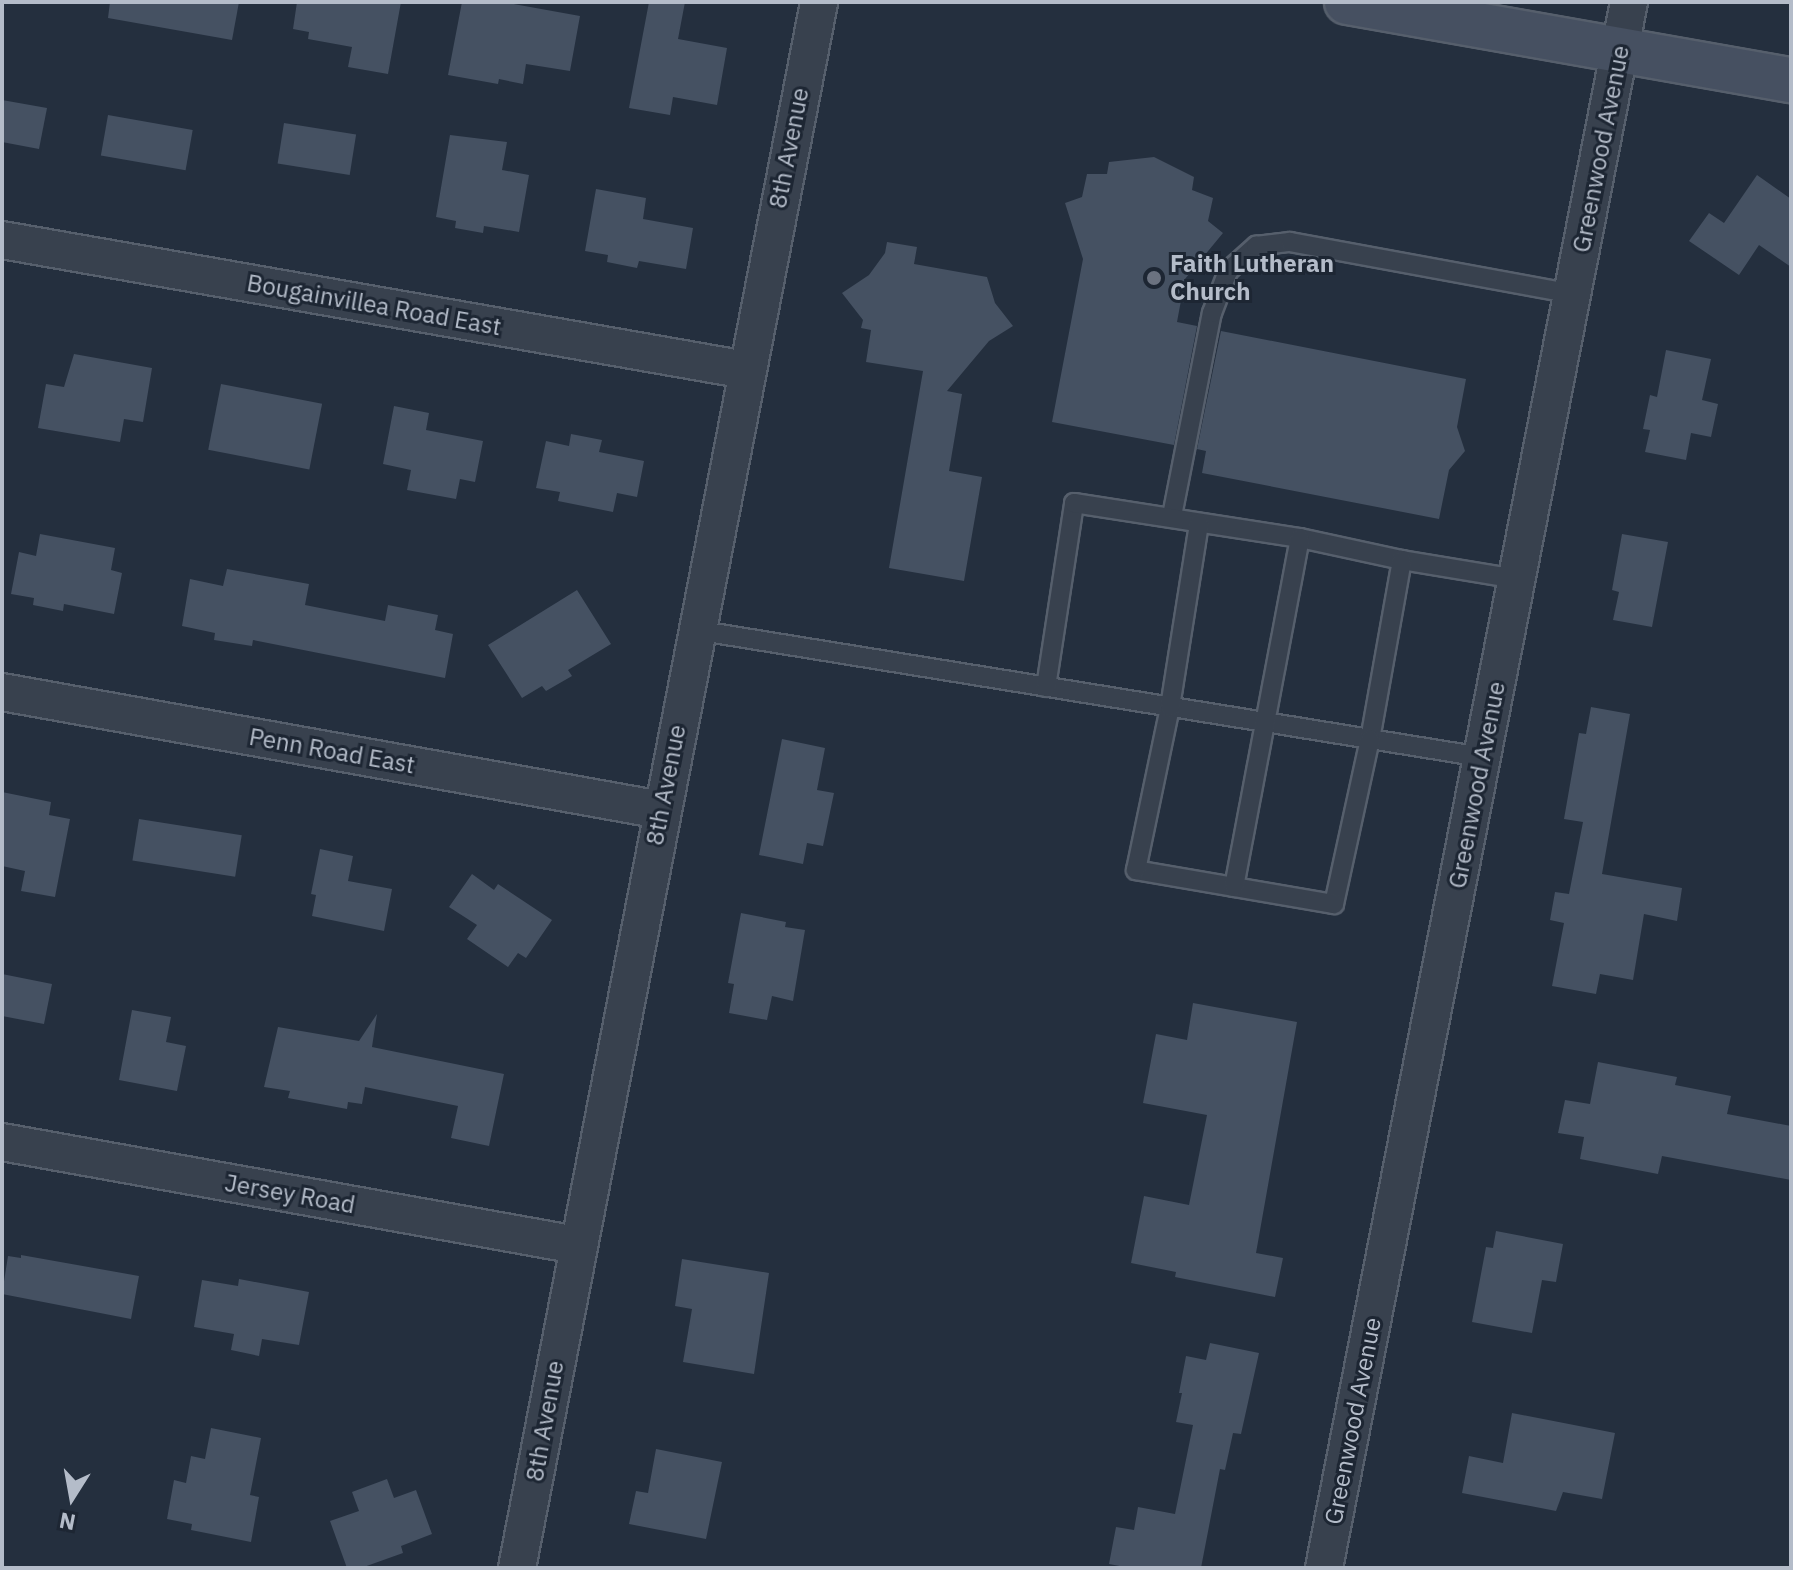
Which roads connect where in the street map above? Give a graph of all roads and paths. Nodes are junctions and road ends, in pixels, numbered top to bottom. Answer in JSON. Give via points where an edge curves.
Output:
{"nodes":[{"id":1,"x":819,"y":2,"type":"edge"},
{"id":2,"x":1347,"y":2,"type":"edge"},
{"id":3,"x":1629,"y":2,"type":"edge"},
{"id":4,"x":1620,"y":50,"type":"junction"},
{"id":5,"x":1791,"y":80,"type":"edge"},
{"id":6,"x":2,"y":240,"type":"edge"},
{"id":7,"x":1573,"y":294,"type":"junction"},
{"id":8,"x":746,"y":370,"type":"junction"},
{"id":9,"x":1172,"y":516,"type":"junction"},
{"id":10,"x":1199,"y":523,"type":"junction"},
{"id":11,"x":1300,"y":538,"type":"junction"},
{"id":12,"x":1402,"y":560,"type":"junction"},
{"id":13,"x":1517,"y":579,"type":"junction"},
{"id":14,"x":695,"y":630,"type":"junction"},
{"id":15,"x":1046,"y":687,"type":"junction"},
{"id":16,"x":2,"y":692,"type":"edge"},
{"id":17,"x":1170,"y":707,"type":"junction"},
{"id":18,"x":1266,"y":722,"type":"junction"},
{"id":19,"x":1370,"y":739,"type":"junction"},
{"id":20,"x":1482,"y":757,"type":"junction"},
{"id":21,"x":661,"y":810,"type":"junction"},
{"id":22,"x":1234,"y":887,"type":"junction"},
{"id":23,"x":2,"y":1142,"type":"edge"},
{"id":24,"x":577,"y":1245,"type":"junction"},
{"id":25,"x":517,"y":1568,"type":"edge"},
{"id":26,"x":1324,"y":1568,"type":"edge"}],
"edges":[{"from":1,"to":8,"type":"street","name":"8th Avenue"},
{"from":2,"to":4,"type":"main road"},
{"from":3,"to":4,"type":"street","name":"Greenwood Avenue"},
{"from":4,"to":5,"type":"main road"},
{"from":4,"to":7,"type":"street","name":"Greenwood Avenue"},
{"from":6,"to":8,"type":"street","name":"Bougainvillea Road East"},
{"from":7,"to":9,"type":"lane","via":[[1290,242],[1256,246],[1228,271],[1212,313]]},
{"from":7,"to":13,"type":"street","name":"Greenwood Avenue"},
{"from":8,"to":14,"type":"street","name":"8th Avenue"},
{"from":9,"to":10,"type":"lane"},
{"from":9,"to":15,"type":"lane","via":[[1074,503]]},
{"from":10,"to":11,"type":"lane"},
{"from":10,"to":17,"type":"lane"},
{"from":11,"to":12,"type":"lane"},
{"from":11,"to":18,"type":"lane"},
{"from":12,"to":13,"type":"lane"},
{"from":12,"to":19,"type":"lane"},
{"from":13,"to":20,"type":"street","name":"Greenwood Avenue"},
{"from":14,"to":15,"type":"lane"},
{"from":14,"to":21,"type":"street","name":"8th Avenue"},
{"from":15,"to":17,"type":"lane"},
{"from":16,"to":21,"type":"street","name":"Penn Road East"},
{"from":17,"to":18,"type":"lane"},
{"from":17,"to":22,"type":"lane","via":[[1136,870]]},
{"from":18,"to":19,"type":"lane"},
{"from":18,"to":22,"type":"lane"},
{"from":19,"to":20,"type":"lane"},
{"from":19,"to":22,"type":"lane","via":[[1334,904]]},
{"from":20,"to":26,"type":"street","name":"Greenwood Avenue"},
{"from":21,"to":24,"type":"street","name":"8th Avenue"},
{"from":23,"to":24,"type":"street","name":"Jersey Road"},
{"from":24,"to":25,"type":"street","name":"8th Avenue"}]}
